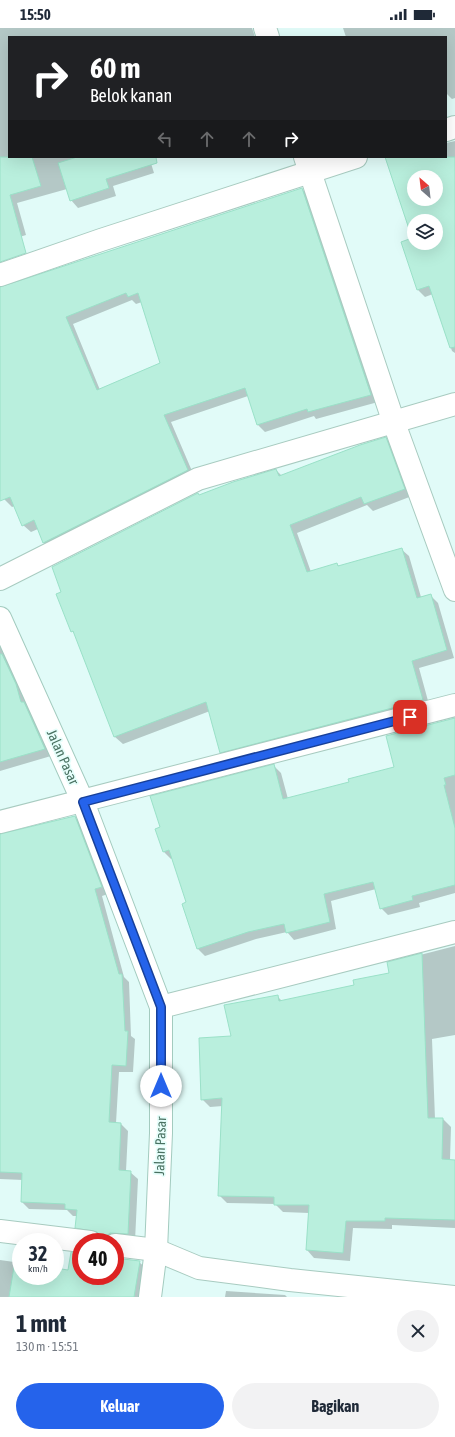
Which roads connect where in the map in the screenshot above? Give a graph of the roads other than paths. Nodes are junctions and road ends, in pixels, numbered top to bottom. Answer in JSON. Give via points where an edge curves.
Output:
{"nodes":[{"id":1,"x":349,"y":158,"type":"edge"},
{"id":2,"x":307,"y":164,"type":"edge"},
{"id":3,"x":0,"y":275,"type":"edge"},
{"id":4,"x":455,"y":404,"type":"edge"},
{"id":5,"x":394,"y":423,"type":"junction"},
{"id":6,"x":0,"y":579,"type":"edge"},
{"id":7,"x":455,"y":590,"type":"edge"},
{"id":8,"x":0,"y":618,"type":"edge"},
{"id":9,"x":455,"y":705,"type":"edge"},
{"id":10,"x":83,"y":802,"type":"junction"},
{"id":11,"x":0,"y":822,"type":"edge"},
{"id":12,"x":455,"y":932,"type":"edge"},
{"id":13,"x":161,"y":1007,"type":"junction"},
{"id":14,"x":0,"y":1231,"type":"edge"},
{"id":15,"x":72,"y":1240,"type":"edge"},
{"id":16,"x":124,"y":1246,"type":"edge"},
{"id":17,"x":156,"y":1250,"type":"junction"},
{"id":18,"x":150,"y":1297,"type":"edge"},
{"id":19,"x":455,"y":1297,"type":"edge"}],
"edges":[{"from":1,"to":2,"type":"street"},
{"from":2,"to":3,"type":"street"},
{"from":2,"to":5,"type":"street"},
{"from":4,"to":5,"type":"street"},
{"from":5,"to":6,"type":"street","via":[[198,479]]},
{"from":5,"to":7,"type":"street"},
{"from":8,"to":10,"type":"street","name":"Jalan Pasar"},
{"from":9,"to":10,"type":"street"},
{"from":10,"to":11,"type":"street"},
{"from":10,"to":13,"type":"street","name":"Jalan Pasar"},
{"from":12,"to":13,"type":"street"},
{"from":13,"to":17,"type":"street","name":"Jalan Pasar"},
{"from":14,"to":15,"type":"street"},
{"from":16,"to":17,"type":"street"},
{"from":17,"to":18,"type":"street","name":"Jalan Pasar"},
{"from":17,"to":19,"type":"street","via":[[199,1268]]}]}
